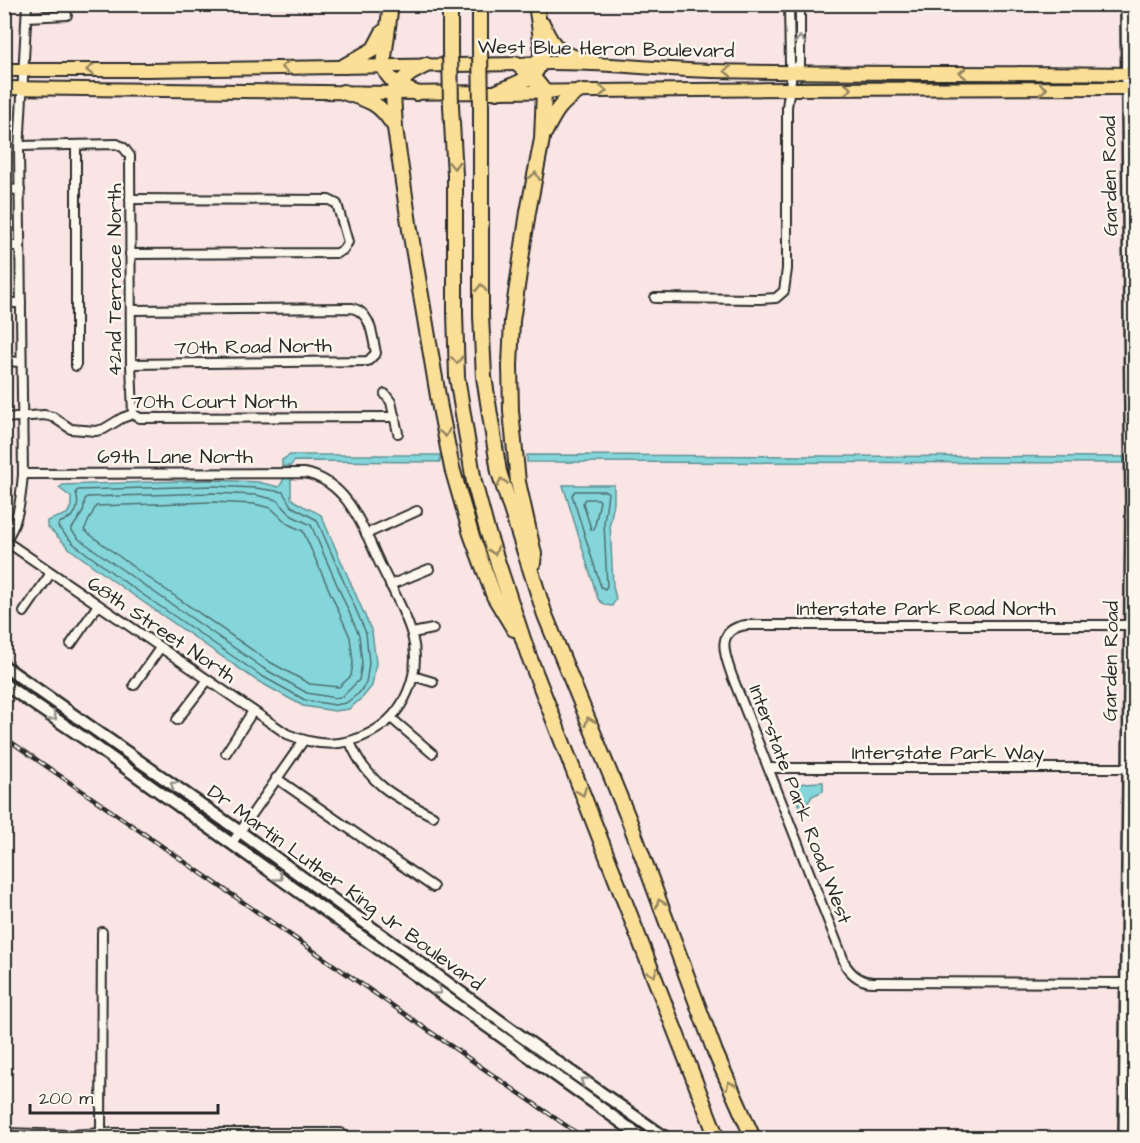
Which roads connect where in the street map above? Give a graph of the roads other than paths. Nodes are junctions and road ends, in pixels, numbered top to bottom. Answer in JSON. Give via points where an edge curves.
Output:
{"nodes":[{"id":1,"x":27,"y":4,"type":"edge"},
{"id":2,"x":450,"y":4,"type":"edge"},
{"id":3,"x":480,"y":4,"type":"edge"},
{"id":4,"x":789,"y":4,"type":"edge"},
{"id":5,"x":800,"y":4,"type":"edge"},
{"id":6,"x":1126,"y":4,"type":"edge"},
{"id":7,"x":536,"y":5,"type":"edge"},
{"id":8,"x":390,"y":7,"type":"edge"},
{"id":9,"x":67,"y":15,"type":"dead end"},
{"id":10,"x":27,"y":16,"type":"junction"},
{"id":11,"x":539,"y":62,"type":"junction"},
{"id":12,"x":594,"y":63,"type":"junction"},
{"id":13,"x":517,"y":64,"type":"junction"},
{"id":14,"x":383,"y":65,"type":"junction"},
{"id":15,"x":426,"y":65,"type":"junction"},
{"id":16,"x":344,"y":66,"type":"junction"},
{"id":17,"x":244,"y":68,"type":"junction"},
{"id":18,"x":24,"y":69,"type":"junction"},
{"id":19,"x":4,"y":70,"type":"edge"},
{"id":20,"x":164,"y":70,"type":"junction"},
{"id":21,"x":792,"y":73,"type":"junction"},
{"id":22,"x":1131,"y":74,"type":"edge"},
{"id":23,"x":532,"y":76,"type":"junction"},
{"id":24,"x":4,"y":88,"type":"edge"},
{"id":25,"x":23,"y":88,"type":"junction"},
{"id":26,"x":1131,"y":88,"type":"edge"},
{"id":27,"x":91,"y":89,"type":"junction"},
{"id":28,"x":395,"y":89,"type":"junction"},
{"id":29,"x":790,"y":89,"type":"junction"},
{"id":30,"x":176,"y":90,"type":"junction"},
{"id":31,"x":544,"y":91,"type":"junction"},
{"id":32,"x":579,"y":91,"type":"junction"},
{"id":33,"x":343,"y":92,"type":"junction"},
{"id":34,"x":497,"y":92,"type":"junction"},
{"id":35,"x":416,"y":93,"type":"joint"},
{"id":36,"x":395,"y":128,"type":"junction"},
{"id":37,"x":542,"y":139,"type":"junction"},
{"id":38,"x":76,"y":145,"type":"junction"},
{"id":39,"x":19,"y":146,"type":"junction"},
{"id":40,"x":4,"y":189,"type":"edge"},
{"id":41,"x":20,"y":190,"type":"junction"},
{"id":42,"x":130,"y":199,"type":"junction"},
{"id":43,"x":4,"y":246,"type":"edge"},
{"id":44,"x":20,"y":246,"type":"junction"},
{"id":45,"x":130,"y":254,"type":"junction"},
{"id":46,"x":655,"y":298,"type":"dead end"},
{"id":47,"x":4,"y":303,"type":"edge"},
{"id":48,"x":21,"y":303,"type":"junction"},
{"id":49,"x":130,"y":310,"type":"junction"},
{"id":50,"x":4,"y":362,"type":"edge"},
{"id":51,"x":21,"y":362,"type":"junction"},
{"id":52,"x":131,"y":364,"type":"junction"},
{"id":53,"x":76,"y":366,"type":"dead end"},
{"id":54,"x":385,"y":394,"type":"dead end"},
{"id":55,"x":133,"y":414,"type":"junction"},
{"id":56,"x":395,"y":417,"type":"junction"},
{"id":57,"x":4,"y":418,"type":"edge"},
{"id":58,"x":21,"y":418,"type":"junction"},
{"id":59,"x":398,"y":433,"type":"dead end"},
{"id":60,"x":23,"y":474,"type":"junction"},
{"id":61,"x":417,"y":511,"type":"dead end"},
{"id":62,"x":366,"y":534,"type":"junction"},
{"id":63,"x":5,"y":541,"type":"edge"},
{"id":64,"x":429,"y":569,"type":"dead end"},
{"id":65,"x":51,"y":573,"type":"junction"},
{"id":66,"x":532,"y":578,"type":"junction"},
{"id":67,"x":390,"y":585,"type":"junction"},
{"id":68,"x":98,"y":605,"type":"junction"},
{"id":69,"x":24,"y":612,"type":"dead end"},
{"id":70,"x":1128,"y":625,"type":"junction"},
{"id":71,"x":433,"y":629,"type":"dead end"},
{"id":72,"x":412,"y":633,"type":"junction"},
{"id":73,"x":727,"y":635,"type":"joint"},
{"id":74,"x":71,"y":644,"type":"dead end"},
{"id":75,"x":160,"y":648,"type":"junction"},
{"id":76,"x":528,"y":654,"type":"junction"},
{"id":77,"x":4,"y":666,"type":"edge"},
{"id":78,"x":412,"y":676,"type":"junction"},
{"id":79,"x":207,"y":681,"type":"junction"},
{"id":80,"x":433,"y":682,"type":"dead end"},
{"id":81,"x":4,"y":684,"type":"edge"},
{"id":82,"x":134,"y":685,"type":"dead end"},
{"id":83,"x":253,"y":711,"type":"junction"},
{"id":84,"x":391,"y":718,"type":"junction"},
{"id":85,"x":177,"y":720,"type":"dead end"},
{"id":86,"x":304,"y":740,"type":"junction"},
{"id":87,"x":350,"y":742,"type":"junction"},
{"id":88,"x":226,"y":753,"type":"dead end"},
{"id":89,"x":432,"y":753,"type":"dead end"},
{"id":90,"x":769,"y":768,"type":"junction"},
{"id":91,"x":1127,"y":768,"type":"junction"},
{"id":92,"x":276,"y":778,"type":"junction"},
{"id":93,"x":433,"y":816,"type":"dead end"},
{"id":94,"x":240,"y":831,"type":"junction"},
{"id":95,"x":232,"y":843,"type":"junction"},
{"id":96,"x":433,"y":887,"type":"dead end"},
{"id":97,"x":102,"y":932,"type":"dead end"},
{"id":98,"x":1125,"y":983,"type":"junction"},
{"id":99,"x":593,"y":1103,"type":"junction"},
{"id":100,"x":4,"y":1133,"type":"edge"},
{"id":101,"x":101,"y":1133,"type":"junction"},
{"id":102,"x":341,"y":1133,"type":"dead end"},
{"id":103,"x":643,"y":1138,"type":"edge"},
{"id":104,"x":655,"y":1138,"type":"edge"},
{"id":105,"x":666,"y":1138,"type":"edge"},
{"id":106,"x":717,"y":1138,"type":"edge"},
{"id":107,"x":753,"y":1138,"type":"edge"},
{"id":108,"x":1124,"y":1138,"type":"edge"}],
"edges":[{"from":1,"to":10,"type":"street"},
{"from":2,"to":76,"type":"highway","one_way":true,"bridge":true,"via":[[457,377],[474,482]]},
{"from":66,"to":3,"type":"highway","one_way":true,"bridge":true,"via":[[499,472],[484,377]]},
{"from":4,"to":21,"type":"street"},
{"from":21,"to":5,"type":"street","one_way":true,"via":[[800,63]]},
{"from":6,"to":22,"type":"street","name":"Garden Road"},
{"from":7,"to":11,"type":"highway"},
{"from":7,"to":12,"type":"highway","via":[[555,49]]},
{"from":8,"to":14,"type":"highway"},
{"from":8,"to":16,"type":"highway","via":[[374,49]]},
{"from":9,"to":10,"type":"street"},
{"from":10,"to":18,"type":"street"},
{"from":11,"to":12,"type":"main road","name":"West Blue Heron Boulevard"},
{"from":11,"to":13,"type":"main road","name":"West Blue Heron Boulevard"},
{"from":11,"to":23,"type":"highway"},
{"from":21,"to":12,"type":"main road","name":"West Blue Heron Boulevard","one_way":true},
{"from":13,"to":15,"type":"main road","name":"West Blue Heron Boulevard"},
{"from":13,"to":23,"type":"highway"},
{"from":14,"to":15,"type":"main road","name":"West Blue Heron Boulevard"},
{"from":14,"to":16,"type":"main road","name":"West Blue Heron Boulevard"},
{"from":14,"to":28,"type":"highway"},
{"from":15,"to":28,"type":"highway"},
{"from":16,"to":17,"type":"main road","name":"West Blue Heron Boulevard","one_way":true},
{"from":17,"to":20,"type":"main road","name":"West Blue Heron Boulevard"},
{"from":17,"to":30,"type":"main road","via":[[240,75],[191,76]]},
{"from":18,"to":19,"type":"main road","name":"West Blue Heron Boulevard"},
{"from":20,"to":18,"type":"main road","name":"West Blue Heron Boulevard","one_way":true},
{"from":18,"to":25,"type":"street"},
{"from":20,"to":27,"type":"main road","via":[[151,82],[110,83]]},
{"from":22,"to":21,"type":"main road","name":"West Blue Heron Boulevard","one_way":true},
{"from":21,"to":29,"type":"street"},
{"from":22,"to":26,"type":"street","name":"Garden Road"},
{"from":23,"to":31,"type":"highway"},
{"from":23,"to":34,"type":"highway"},
{"from":24,"to":25,"type":"main road"},
{"from":25,"to":27,"type":"main road"},
{"from":25,"to":39,"type":"street"},
{"from":29,"to":26,"type":"main road","name":"West Blue Heron Boulevard","one_way":true},
{"from":26,"to":70,"type":"street","name":"Garden Road"},
{"from":27,"to":30,"type":"main road"},
{"from":28,"to":33,"type":"main road"},
{"from":28,"to":35,"type":"highway"},
{"from":28,"to":36,"type":"highway"},
{"from":32,"to":29,"type":"main road","name":"West Blue Heron Boulevard","one_way":true},
{"from":29,"to":46,"type":"street","via":[[784,291],[776,298],[760,299]]},
{"from":30,"to":33,"type":"main road"},
{"from":31,"to":32,"type":"main road","name":"West Blue Heron Boulevard"},
{"from":31,"to":34,"type":"main road","name":"West Blue Heron Boulevard"},
{"from":31,"to":37,"type":"highway"},
{"from":32,"to":37,"type":"highway","via":[[555,111]]},
{"from":33,"to":36,"type":"highway","via":[[384,110]]},
{"from":34,"to":35,"type":"main road","name":"West Blue Heron Boulevard"},
{"from":36,"to":76,"type":"highway","one_way":true,"via":[[452,468],[494,596]]},
{"from":66,"to":37,"type":"highway","one_way":true,"via":[[534,554],[518,482],[510,365],[514,310]]},
{"from":38,"to":39,"type":"street"},
{"from":38,"to":42,"type":"street","name":"42nd Terrace North","via":[[117,144],[124,148],[131,160]]},
{"from":38,"to":53,"type":"street"},
{"from":39,"to":41,"type":"street"},
{"from":40,"to":41,"type":"street"},
{"from":41,"to":44,"type":"street"},
{"from":42,"to":45,"type":"street","name":"42nd Terrace North"},
{"from":42,"to":45,"type":"street","via":[[329,200],[337,204],[348,242],[337,253]]},
{"from":43,"to":44,"type":"street"},
{"from":44,"to":48,"type":"street"},
{"from":45,"to":49,"type":"street","name":"42nd Terrace North"},
{"from":47,"to":48,"type":"street"},
{"from":48,"to":51,"type":"street"},
{"from":49,"to":52,"type":"street","name":"42nd Terrace North"},
{"from":49,"to":52,"type":"street","name":"70th Road North","via":[[352,308],[369,320],[376,353],[368,361]]},
{"from":50,"to":51,"type":"street"},
{"from":51,"to":58,"type":"street"},
{"from":52,"to":55,"type":"street","name":"42nd Terrace North"},
{"from":54,"to":56,"type":"street"},
{"from":55,"to":56,"type":"street","name":"70th Court North","via":[[140,418]]},
{"from":55,"to":58,"type":"street","name":"70th Court North","via":[[104,429],[89,431],[71,429],[44,415]]},
{"from":56,"to":59,"type":"street"},
{"from":57,"to":58,"type":"street","name":"70th Court North"},
{"from":58,"to":60,"type":"street"},
{"from":60,"to":62,"type":"street","name":"69th Lane North","via":[[309,474],[326,480],[346,498]]},
{"from":60,"to":63,"type":"street","via":[[16,514]]},
{"from":61,"to":62,"type":"street"},
{"from":62,"to":67,"type":"street"},
{"from":63,"to":65,"type":"street","name":"68th Street North"},
{"from":64,"to":67,"type":"street"},
{"from":65,"to":68,"type":"street","name":"68th Street North"},
{"from":65,"to":69,"type":"street"},
{"from":107,"to":66,"type":"highway","one_way":true,"via":[[715,1052]]},
{"from":67,"to":72,"type":"street"},
{"from":68,"to":74,"type":"street"},
{"from":68,"to":75,"type":"street","name":"68th Street North"},
{"from":70,"to":73,"type":"street","name":"Interstate Park Road North","via":[[746,625]]},
{"from":70,"to":91,"type":"street","name":"Garden Road"},
{"from":71,"to":72,"type":"street"},
{"from":72,"to":78,"type":"street"},
{"from":73,"to":90,"type":"street","name":"Interstate Park Road West","via":[[725,656]]},
{"from":75,"to":79,"type":"street","name":"68th Street North"},
{"from":75,"to":82,"type":"street"},
{"from":76,"to":106,"type":"highway","one_way":true},
{"from":94,"to":77,"type":"main road","name":"Dr Martin Luther King Jr Boulevard","one_way":true},
{"from":78,"to":80,"type":"street"},
{"from":78,"to":84,"type":"street","via":[[404,702]]},
{"from":79,"to":83,"type":"street","name":"68th Street North"},
{"from":79,"to":85,"type":"street"},
{"from":81,"to":95,"type":"main road","name":"Dr Martin Luther King Jr Boulevard","one_way":true},
{"from":83,"to":86,"type":"street","name":"68th Street North","via":[[287,734]]},
{"from":83,"to":88,"type":"street"},
{"from":84,"to":87,"type":"street","via":[[375,731]]},
{"from":84,"to":89,"type":"street"},
{"from":86,"to":87,"type":"street","name":"68th Street North","via":[[328,745]]},
{"from":86,"to":92,"type":"street"},
{"from":87,"to":93,"type":"street","via":[[360,764],[379,784]]},
{"from":90,"to":91,"type":"street","name":"Interstate Park Way"},
{"from":90,"to":98,"type":"street","name":"Interstate Park Road West","via":[[846,966],[861,980]]},
{"from":91,"to":98,"type":"street","name":"Garden Road"},
{"from":92,"to":94,"type":"street"},
{"from":92,"to":96,"type":"street"},
{"from":94,"to":95,"type":"street"},
{"from":105,"to":94,"type":"main road","name":"Dr Martin Luther King Jr Boulevard","one_way":true},
{"from":95,"to":99,"type":"main road","name":"Dr Martin Luther King Jr Boulevard","one_way":true},
{"from":97,"to":101,"type":"street"},
{"from":98,"to":108,"type":"street","name":"Garden Road"},
{"from":99,"to":103,"type":"main road","name":"Dr Martin Luther King Jr Boulevard"},
{"from":99,"to":104,"type":"main road","via":[[604,1102]]},
{"from":100,"to":101,"type":"street"},
{"from":101,"to":102,"type":"street"}]}
